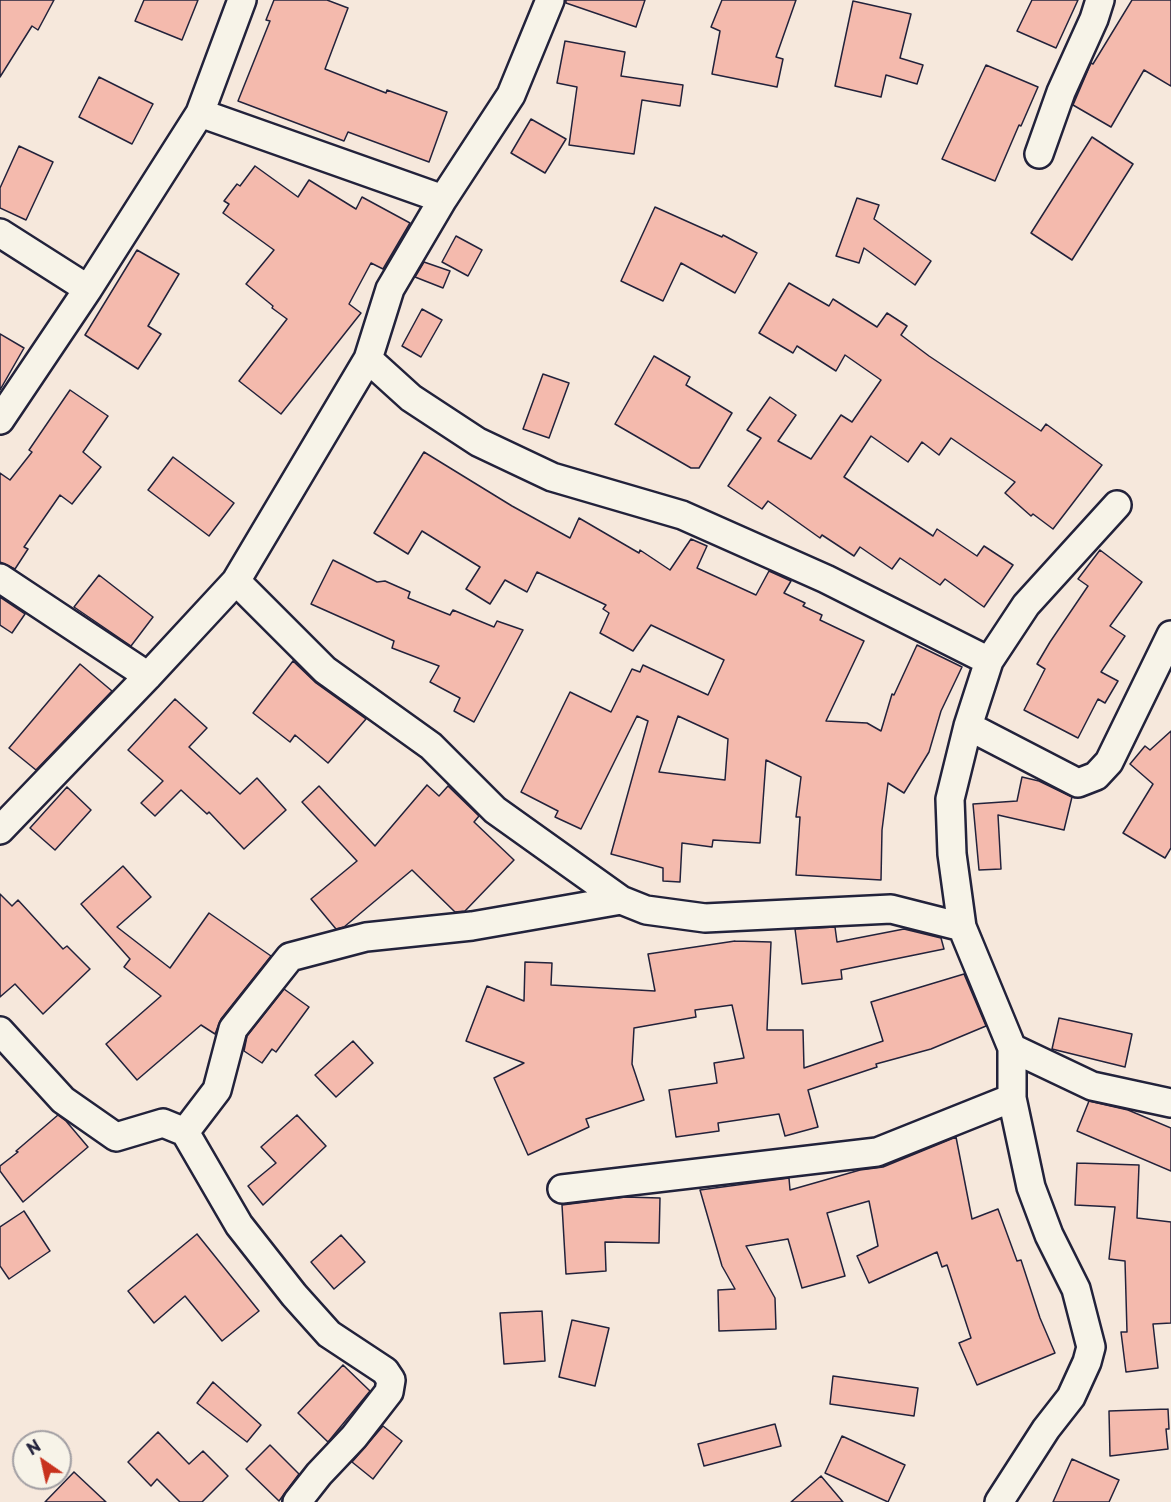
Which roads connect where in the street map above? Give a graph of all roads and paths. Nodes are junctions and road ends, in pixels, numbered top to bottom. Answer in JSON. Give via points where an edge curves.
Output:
{"nodes":[{"id":1,"x":242,"y":0,"type":"edge"},
{"id":2,"x":550,"y":0,"type":"edge"},
{"id":3,"x":1100,"y":0,"type":"edge"},
{"id":4,"x":200,"y":113,"type":"junction"},
{"id":5,"x":1039,"y":154,"type":"dead end"},
{"id":6,"x":443,"y":199,"type":"junction"},
{"id":7,"x":0,"y":233,"type":"edge"},
{"id":8,"x":88,"y":289,"type":"junction"},
{"id":9,"x":368,"y":359,"type":"junction"},
{"id":10,"x":0,"y":420,"type":"edge"},
{"id":11,"x":1117,"y":505,"type":"dead end"},
{"id":12,"x":0,"y":578,"type":"edge"},
{"id":13,"x":236,"y":581,"type":"junction"},
{"id":14,"x":1171,"y":635,"type":"edge"},
{"id":15,"x":989,"y":662,"type":"junction"},
{"id":16,"x":148,"y":676,"type":"junction"},
{"id":17,"x":968,"y":726,"type":"junction"},
{"id":18,"x":0,"y":830,"type":"edge"},
{"id":19,"x":621,"y":900,"type":"junction"},
{"id":20,"x":962,"y":927,"type":"junction"},
{"id":21,"x":0,"y":1031,"type":"edge"},
{"id":22,"x":1012,"y":1048,"type":"junction"},
{"id":23,"x":1012,"y":1098,"type":"junction"},
{"id":24,"x":1171,"y":1103,"type":"edge"},
{"id":25,"x":185,"y":1132,"type":"junction"},
{"id":26,"x":562,"y":1189,"type":"dead end"},
{"id":27,"x":297,"y":1502,"type":"edge"},
{"id":28,"x":999,"y":1502,"type":"edge"}],
"edges":[{"from":1,"to":4,"type":"street"},
{"from":2,"to":6,"type":"street","via":[[511,95]]},
{"from":3,"to":5,"type":"street"},
{"from":4,"to":6,"type":"street"},
{"from":4,"to":8,"type":"street"},
{"from":6,"to":9,"type":"street","via":[[390,289]]},
{"from":7,"to":8,"type":"street"},
{"from":8,"to":10,"type":"street"},
{"from":9,"to":13,"type":"street"},
{"from":9,"to":15,"type":"street","via":[[411,398],[478,442],[552,477],[682,515],[826,579]]},
{"from":11,"to":15,"type":"street","via":[[1026,605]]},
{"from":12,"to":16,"type":"street"},
{"from":13,"to":16,"type":"street"},
{"from":13,"to":19,"type":"street","via":[[325,670],[431,746],[495,810]]},
{"from":14,"to":17,"type":"street","via":[[1109,762],[1096,776],[1078,783]]},
{"from":15,"to":17,"type":"street"},
{"from":16,"to":18,"type":"street"},
{"from":17,"to":20,"type":"street","via":[[950,799],[952,854]]},
{"from":19,"to":20,"type":"street","via":[[646,910],[705,918],[891,909]]},
{"from":19,"to":25,"type":"street","via":[[472,926],[366,937],[290,957],[233,1029],[217,1090]]},
{"from":20,"to":22,"type":"street"},
{"from":21,"to":25,"type":"street","via":[[63,1100],[116,1137],[163,1123]]},
{"from":22,"to":23,"type":"street"},
{"from":22,"to":24,"type":"street","via":[[1092,1086]]},
{"from":23,"to":26,"type":"street","via":[[877,1152]]},
{"from":23,"to":28,"type":"street","via":[[1031,1187],[1076,1289],[1091,1347],[1071,1397]]},
{"from":25,"to":27,"type":"street","via":[[239,1225],[294,1295],[329,1334],[385,1371],[392,1380],[389,1392],[354,1437]]}]}
